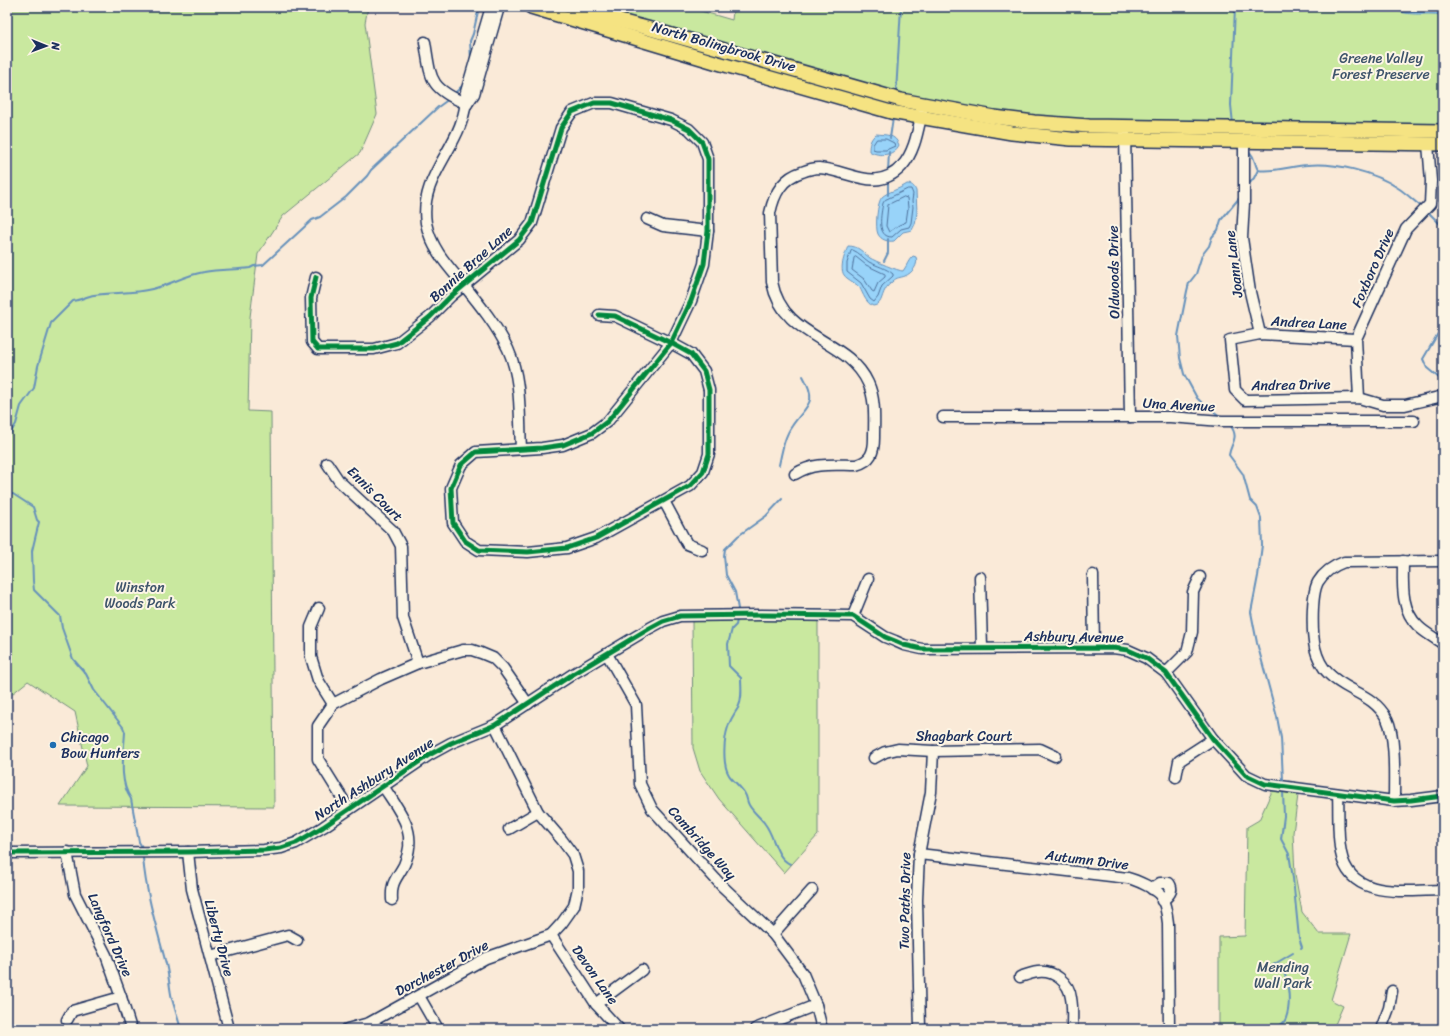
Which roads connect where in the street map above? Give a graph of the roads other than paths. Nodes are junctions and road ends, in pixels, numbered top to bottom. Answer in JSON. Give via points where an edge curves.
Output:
{"nodes":[{"id":1,"x":491,"y":7,"type":"edge"},
{"id":2,"x":499,"y":7,"type":"edge"},
{"id":3,"x":531,"y":7,"type":"edge"},
{"id":4,"x":573,"y":7,"type":"edge"},
{"id":5,"x":616,"y":7,"type":"edge"},
{"id":6,"x":616,"y":20,"type":"junction"},
{"id":7,"x":425,"y":42,"type":"dead end"},
{"id":8,"x":467,"y":104,"type":"junction"},
{"id":9,"x":922,"y":111,"type":"junction"},
{"id":10,"x":1443,"y":131,"type":"edge"},
{"id":11,"x":1125,"y":134,"type":"junction"},
{"id":12,"x":1244,"y":141,"type":"junction"},
{"id":13,"x":1428,"y":144,"type":"junction"},
{"id":14,"x":1443,"y":144,"type":"edge"},
{"id":15,"x":648,"y":219,"type":"dead end"},
{"id":16,"x":708,"y":231,"type":"junction"},
{"id":17,"x":316,"y":277,"type":"dead end"},
{"id":18,"x":464,"y":286,"type":"junction"},
{"id":19,"x":599,"y":315,"type":"dead end"},
{"id":20,"x":1260,"y":334,"type":"junction"},
{"id":21,"x":1356,"y":339,"type":"junction"},
{"id":22,"x":671,"y":343,"type":"junction"},
{"id":23,"x":1443,"y":396,"type":"edge"},
{"id":24,"x":1359,"y":398,"type":"junction"},
{"id":25,"x":943,"y":417,"type":"dead end"},
{"id":26,"x":1130,"y":417,"type":"junction"},
{"id":27,"x":1414,"y":421,"type":"dead end"},
{"id":28,"x":521,"y":448,"type":"junction"},
{"id":29,"x":327,"y":463,"type":"dead end"},
{"id":30,"x":795,"y":474,"type":"dead end"},
{"id":31,"x":664,"y":501,"type":"junction"},
{"id":32,"x":702,"y":550,"type":"dead end"},
{"id":33,"x":1403,"y":561,"type":"junction"},
{"id":34,"x":1443,"y":561,"type":"edge"},
{"id":35,"x":1093,"y":575,"type":"dead end"},
{"id":36,"x":980,"y":577,"type":"dead end"},
{"id":37,"x":1200,"y":577,"type":"dead end"},
{"id":38,"x":868,"y":579,"type":"dead end"},
{"id":39,"x":319,"y":608,"type":"dead end"},
{"id":40,"x":853,"y":616,"type":"junction"},
{"id":41,"x":1443,"y":644,"type":"edge"},
{"id":42,"x":982,"y":648,"type":"junction"},
{"id":43,"x":1094,"y":648,"type":"junction"},
{"id":44,"x":607,"y":654,"type":"junction"},
{"id":45,"x":418,"y":663,"type":"junction"},
{"id":46,"x":1166,"y":673,"type":"junction"},
{"id":47,"x":334,"y":704,"type":"junction"},
{"id":48,"x":528,"y":704,"type":"junction"},
{"id":49,"x":495,"y":725,"type":"junction"},
{"id":50,"x":1213,"y":739,"type":"junction"},
{"id":51,"x":933,"y":751,"type":"junction"},
{"id":52,"x":1054,"y":756,"type":"dead end"},
{"id":53,"x":874,"y":758,"type":"dead end"},
{"id":54,"x":1176,"y":777,"type":"dead end"},
{"id":55,"x":383,"y":786,"type":"junction"},
{"id":56,"x":1338,"y":794,"type":"junction"},
{"id":57,"x":1443,"y":796,"type":"edge"},
{"id":58,"x":1394,"y":801,"type":"junction"},
{"id":59,"x":349,"y":809,"type":"junction"},
{"id":60,"x":538,"y":812,"type":"junction"},
{"id":61,"x":509,"y":829,"type":"dead end"},
{"id":62,"x":68,"y":852,"type":"junction"},
{"id":63,"x":188,"y":852,"type":"junction"},
{"id":64,"x":7,"y":853,"type":"edge"},
{"id":65,"x":919,"y":854,"type":"junction"},
{"id":66,"x":1152,"y":889,"type":"junction"},
{"id":67,"x":812,"y":890,"type":"dead end"},
{"id":68,"x":1443,"y":890,"type":"edge"},
{"id":69,"x":392,"y":900,"type":"dead end"},
{"id":70,"x":1162,"y":901,"type":"junction"},
{"id":71,"x":773,"y":934,"type":"junction"},
{"id":72,"x":551,"y":935,"type":"junction"},
{"id":73,"x":297,"y":940,"type":"dead end"},
{"id":74,"x":210,"y":956,"type":"junction"},
{"id":75,"x":642,"y":970,"type":"dead end"},
{"id":76,"x":1020,"y":977,"type":"dead end"},
{"id":77,"x":1392,"y":991,"type":"dead end"},
{"id":78,"x":419,"y":996,"type":"junction"},
{"id":79,"x":121,"y":997,"type":"junction"},
{"id":80,"x":596,"y":1004,"type":"junction"},
{"id":81,"x":816,"y":1005,"type":"junction"},
{"id":82,"x":67,"y":1020,"type":"dead end"},
{"id":83,"x":131,"y":1029,"type":"edge"},
{"id":84,"x":229,"y":1029,"type":"edge"},
{"id":85,"x":347,"y":1029,"type":"edge"},
{"id":86,"x":438,"y":1029,"type":"edge"},
{"id":87,"x":619,"y":1029,"type":"edge"},
{"id":88,"x":755,"y":1029,"type":"edge"},
{"id":89,"x":822,"y":1029,"type":"edge"},
{"id":90,"x":920,"y":1029,"type":"edge"},
{"id":91,"x":1072,"y":1029,"type":"edge"},
{"id":92,"x":1169,"y":1029,"type":"edge"},
{"id":93,"x":1381,"y":1029,"type":"edge"}],
"edges":[{"from":1,"to":8,"type":"street","via":[[466,92]]},
{"from":2,"to":8,"type":"street","via":[[474,94]]},
{"from":3,"to":9,"type":"main road","name":"North Bolingbrook Drive","via":[[892,112]]},
{"from":4,"to":6,"type":"main road","name":"North Bolingbrook Drive"},
{"from":5,"to":6,"type":"street"},
{"from":6,"to":9,"type":"main road","name":"North Bolingbrook Drive","via":[[866,91]]},
{"from":7,"to":8,"type":"street","via":[[434,82],[443,92]]},
{"from":8,"to":18,"type":"street","via":[[456,137],[429,186],[425,215],[429,234],[437,252]]},
{"from":9,"to":11,"type":"main road","via":[[1012,133],[1071,139]]},
{"from":9,"to":30,"type":"street","via":[[908,157],[894,173],[880,179],[866,180],[824,169],[809,169],[788,178],[772,202],[772,282],[778,302],[790,319],[856,365],[868,382],[873,401],[874,448],[870,458],[856,465],[810,466]]},
{"from":10,"to":11,"type":"main road"},
{"from":11,"to":12,"type":"main road"},
{"from":11,"to":26,"type":"street","name":"Oldwoods Drive"},
{"from":12,"to":13,"type":"main road"},
{"from":12,"to":20,"type":"street","name":"Joann Lane","via":[[1242,238],[1250,292]]},
{"from":13,"to":14,"type":"main road"},
{"from":13,"to":21,"type":"street","name":"Foxboro Drive","via":[[1430,204],[1406,229]]},
{"from":15,"to":16,"type":"street","via":[[664,226]]},
{"from":16,"to":18,"type":"street","name":"Bonnie Brae Lane","via":[[708,160],[702,142],[690,129],[671,120],[612,103],[594,102],[572,112],[561,128],[532,223],[518,240]]},
{"from":16,"to":22,"type":"street","name":"Bonnie Brae Lane","via":[[704,264],[691,302]]},
{"from":17,"to":18,"type":"street","name":"Bonnie Brae Lane","via":[[311,298],[311,320],[312,342],[318,349],[374,349],[397,343]]},
{"from":18,"to":28,"type":"street","via":[[494,324],[508,350],[518,381]]},
{"from":19,"to":22,"type":"street","name":"Bonnie Brae Lane","via":[[615,316]]},
{"from":20,"to":21,"type":"street","name":"Andrea Lane"},
{"from":20,"to":24,"type":"street","name":"Andrea Drive","via":[[1230,340],[1235,390],[1245,400]]},
{"from":21,"to":24,"type":"street"},
{"from":22,"to":28,"type":"street","name":"Bonnie Brae Lane","via":[[608,421],[592,433],[563,445]]},
{"from":22,"to":31,"type":"street","name":"Bonnie Brae Lane","via":[[691,354],[704,371],[709,390],[709,454],[703,472],[690,486]]},
{"from":23,"to":24,"type":"street","via":[[1405,406],[1383,405]]},
{"from":25,"to":26,"type":"street","name":"Una Avenue"},
{"from":26,"to":27,"type":"street","name":"Una Avenue","via":[[1222,421]]},
{"from":28,"to":31,"type":"street","name":"Bonnie Brae Lane","via":[[476,452],[461,465],[451,488],[453,523],[465,541],[479,550],[528,552],[567,548],[596,538]]},
{"from":29,"to":45,"type":"street","name":"Ennis Court","via":[[339,481],[394,531],[401,546],[403,618]]},
{"from":31,"to":32,"type":"street","via":[[687,544]]},
{"from":33,"to":34,"type":"street"},
{"from":33,"to":41,"type":"street","via":[[1403,592],[1408,610],[1417,625]]},
{"from":33,"to":58,"type":"street","via":[[1338,564],[1324,572],[1316,587],[1313,601],[1315,647],[1328,673],[1378,705],[1390,725]]},
{"from":35,"to":43,"type":"street"},
{"from":36,"to":42,"type":"street"},
{"from":37,"to":46,"type":"street","via":[[1193,592],[1192,632],[1186,652]]},
{"from":38,"to":40,"type":"street"},
{"from":39,"to":47,"type":"street","via":[[311,627],[311,657],[318,680]]},
{"from":40,"to":42,"type":"street","name":"Ashbury Avenue","via":[[885,637],[904,645],[922,649]]},
{"from":40,"to":44,"type":"street","name":"North Ashbury Avenue","via":[[680,616],[663,621]]},
{"from":42,"to":43,"type":"street","name":"Ashbury Avenue"},
{"from":43,"to":46,"type":"street","name":"Ashbury Avenue","via":[[1135,652]]},
{"from":44,"to":48,"type":"street","name":"North Ashbury Avenue"},
{"from":44,"to":71,"type":"street","name":"Cambridge Way","via":[[636,705],[640,784],[652,809],[721,885]]},
{"from":45,"to":47,"type":"street"},
{"from":45,"to":48,"type":"street","via":[[463,650],[482,653],[493,658],[503,668]]},
{"from":46,"to":50,"type":"street","name":"Ashbury Avenue"},
{"from":47,"to":59,"type":"street","via":[[318,726],[318,759]]},
{"from":48,"to":49,"type":"street","name":"North Ashbury Avenue"},
{"from":49,"to":55,"type":"street","name":"North Ashbury Avenue","via":[[440,749]]},
{"from":49,"to":60,"type":"street","name":"Dorchester Drive"},
{"from":50,"to":54,"type":"street","via":[[1179,761]]},
{"from":50,"to":56,"type":"street","name":"Ashbury Avenue","via":[[1246,775],[1265,784]]},
{"from":51,"to":52,"type":"street","name":"Shagbark Court","via":[[1040,749]]},
{"from":51,"to":53,"type":"street","name":"Shagbark Court","via":[[892,750]]},
{"from":51,"to":65,"type":"street","name":"Two Paths Drive","via":[[931,792]]},
{"from":55,"to":59,"type":"street","name":"North Ashbury Avenue"},
{"from":55,"to":69,"type":"street","via":[[407,824],[410,837],[408,852],[393,886]]},
{"from":56,"to":58,"type":"street","name":"Ashbury Avenue"},
{"from":56,"to":68,"type":"street","via":[[1341,854],[1355,878],[1364,885],[1379,890]]},
{"from":57,"to":58,"type":"street","name":"Ashbury Avenue"},
{"from":59,"to":63,"type":"street","name":"North Ashbury Avenue","via":[[296,843],[281,848]]},
{"from":60,"to":61,"type":"street"},
{"from":60,"to":72,"type":"street","name":"Dorchester Drive","via":[[573,855],[578,871],[574,906]]},
{"from":62,"to":63,"type":"street","name":"North Ashbury Avenue"},
{"from":62,"to":64,"type":"street","name":"North Ashbury Avenue"},
{"from":62,"to":79,"type":"street","name":"Langford Drive","via":[[75,894],[106,955]]},
{"from":63,"to":74,"type":"street","name":"Liberty Drive","via":[[192,889]]},
{"from":65,"to":66,"type":"street","name":"Autumn Drive","via":[[1128,878]]},
{"from":65,"to":90,"type":"street","name":"Two Paths Drive","via":[[917,900]]},
{"from":66,"to":70,"type":"street","name":"Autumn Drive","via":[[1160,895]]},
{"from":66,"to":70,"type":"street","via":[[1160,883],[1169,883],[1172,890]]},
{"from":67,"to":71,"type":"street"},
{"from":70,"to":92,"type":"street","name":"Autumn Drive","via":[[1168,923]]},
{"from":71,"to":81,"type":"street","name":"Cambridge Way","via":[[803,974]]},
{"from":72,"to":78,"type":"street","name":"Dorchester Drive","via":[[486,958]]},
{"from":72,"to":80,"type":"street","name":"Devon Lane"},
{"from":73,"to":74,"type":"street","via":[[288,935]]},
{"from":74,"to":84,"type":"street","name":"Liberty Drive"},
{"from":75,"to":80,"type":"street"},
{"from":76,"to":91,"type":"street","via":[[1043,971],[1063,981],[1071,998]]},
{"from":77,"to":93,"type":"street"},
{"from":78,"to":85,"type":"street","name":"Dorchester Drive","via":[[369,1023]]},
{"from":78,"to":86,"type":"street"},
{"from":79,"to":82,"type":"street","via":[[72,1011]]},
{"from":79,"to":83,"type":"street","name":"Langford Drive"},
{"from":80,"to":87,"type":"street","name":"Devon Lane"},
{"from":81,"to":88,"type":"street"},
{"from":81,"to":89,"type":"street","name":"Cambridge Way"}]}
